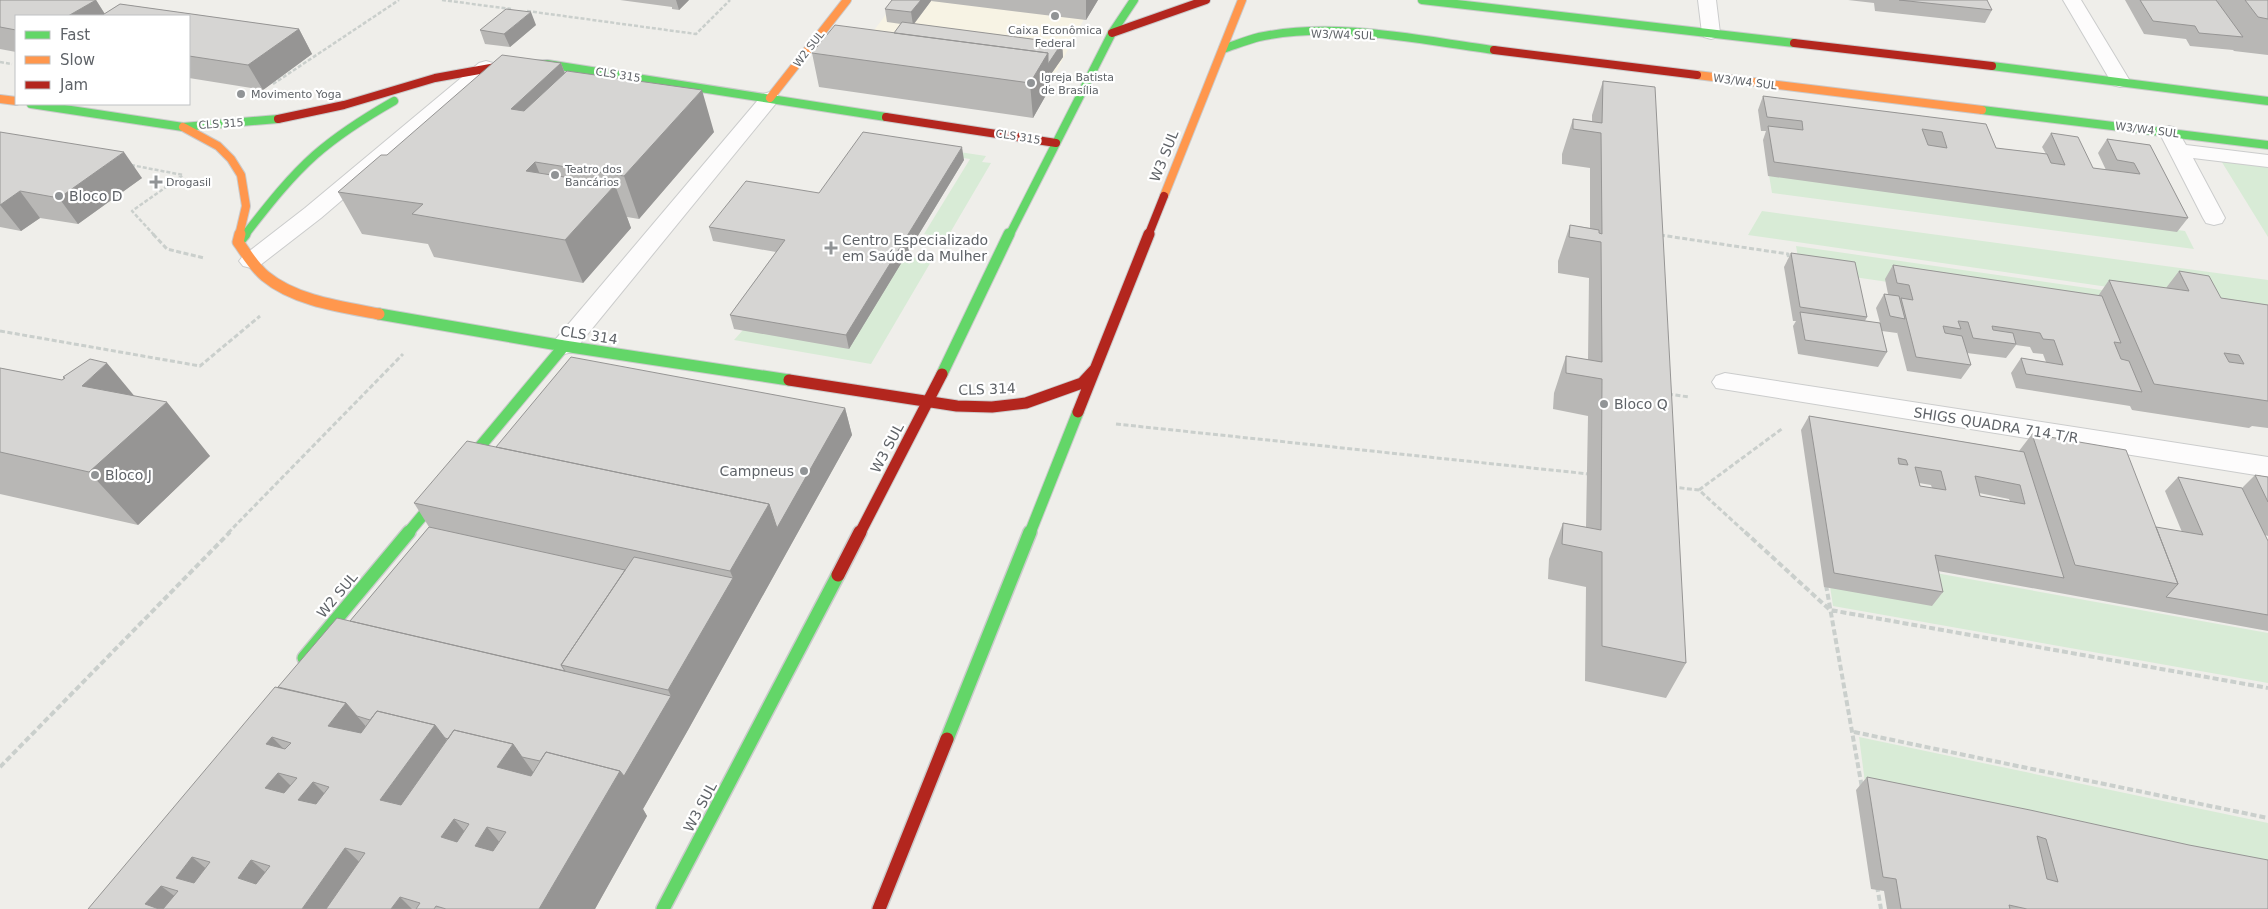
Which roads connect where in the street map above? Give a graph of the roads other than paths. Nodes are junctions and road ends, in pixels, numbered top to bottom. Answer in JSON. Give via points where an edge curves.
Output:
{"nodes":[{"id":1,"x":847,"y":0,"type":"edge"},
{"id":2,"x":1134,"y":0,"type":"edge"},
{"id":3,"x":1206,"y":0,"type":"edge"},
{"id":4,"x":1242,"y":0,"type":"edge"},
{"id":5,"x":1422,"y":0,"type":"edge"},
{"id":6,"x":1707,"y":0,"type":"edge"},
{"id":7,"x":2072,"y":0,"type":"edge"},
{"id":8,"x":1710,"y":33,"type":"junction"},
{"id":9,"x":1112,"y":34,"type":"junction"},
{"id":10,"x":1552,"y":41,"type":"dead end"},
{"id":11,"x":1223,"y":49,"type":"junction"},
{"id":12,"x":1551,"y":58,"type":"junction"},
{"id":13,"x":486,"y":67,"type":"junction"},
{"id":14,"x":435,"y":78,"type":"junction"},
{"id":15,"x":2120,"y":81,"type":"junction"},
{"id":16,"x":770,"y":98,"type":"junction"},
{"id":17,"x":0,"y":99,"type":"edge"},
{"id":18,"x":2268,"y":101,"type":"edge"},
{"id":19,"x":15,"y":102,"type":"edge"},
{"id":20,"x":39,"y":105,"type":"edge"},
{"id":21,"x":183,"y":127,"type":"junction"},
{"id":22,"x":2173,"y":141,"type":"junction"},
{"id":23,"x":1056,"y":144,"type":"junction"},
{"id":24,"x":2268,"y":145,"type":"edge"},
{"id":25,"x":2268,"y":161,"type":"edge"},
{"id":26,"x":2214,"y":218,"type":"dead end"},
{"id":27,"x":238,"y":242,"type":"junction"},
{"id":28,"x":251,"y":261,"type":"junction"},
{"id":29,"x":564,"y":346,"type":"junction"},
{"id":30,"x":1095,"y":369,"type":"junction"},
{"id":31,"x":1725,"y":382,"type":"dead end"},
{"id":32,"x":929,"y":402,"type":"junction"},
{"id":33,"x":2268,"y":467,"type":"edge"},
{"id":34,"x":297,"y":666,"type":"edge"},
{"id":35,"x":663,"y":909,"type":"edge"},
{"id":36,"x":879,"y":909,"type":"edge"}],
"edges":[{"from":1,"to":16,"type":"main road","name":"W2 SUL"},
{"from":2,"to":9,"type":"main road","name":"W3 SUL"},
{"from":3,"to":9,"type":"main road"},
{"from":4,"to":11,"type":"main road","name":"W3 SUL"},
{"from":5,"to":8,"type":"main road","via":[[1553,19]]},
{"from":6,"to":8,"type":"street"},
{"from":7,"to":15,"type":"street"},
{"from":8,"to":15,"type":"main road"},
{"from":9,"to":23,"type":"main road","name":"W3 SUL"},
{"from":10,"to":12,"type":"main road"},
{"from":11,"to":12,"type":"main road","name":"W3/W4 SUL","via":[[1259,37],[1329,32],[1385,36]]},
{"from":11,"to":30,"type":"main road","name":"W3 SUL"},
{"from":12,"to":22,"type":"main road","name":"W3/W4 SUL"},
{"from":13,"to":14,"type":"main road","name":"CLS 315"},
{"from":13,"to":16,"type":"main road","name":"CLS 315","via":[[547,64]]},
{"from":13,"to":28,"type":"street"},
{"from":14,"to":21,"type":"main road","name":"CLS 315","via":[[303,115],[269,121]]},
{"from":14,"to":27,"type":"main road","via":[[346,130],[314,156]]},
{"from":15,"to":18,"type":"main road"},
{"from":16,"to":23,"type":"main road","name":"CLS 315"},
{"from":16,"to":29,"type":"street"},
{"from":17,"to":19,"type":"main road"},
{"from":20,"to":21,"type":"main road"},
{"from":21,"to":27,"type":"main road","via":[[218,146],[241,175],[246,206]]},
{"from":22,"to":24,"type":"main road","name":"W3/W4 SUL"},
{"from":22,"to":25,"type":"street"},
{"from":22,"to":26,"type":"street"},
{"from":23,"to":32,"type":"main road","name":"W3 SUL","via":[[982,288]]},
{"from":27,"to":28,"type":"main road","name":"CLS 314"},
{"from":28,"to":29,"type":"main road","name":"CLS 314","via":[[266,276],[291,290],[336,306]]},
{"from":29,"to":32,"type":"main road","name":"CLS 314"},
{"from":29,"to":34,"type":"main road","name":"W2 SUL"},
{"from":30,"to":32,"type":"main road","name":"CLS 314","via":[[1082,383],[1026,403],[977,407]]},
{"from":30,"to":36,"type":"main road","name":"W3 SUL"},
{"from":31,"to":33,"type":"street","name":"SHIGS QUADRA 714 T/R"},
{"from":32,"to":35,"type":"main road","name":"W3 SUL"}]}
